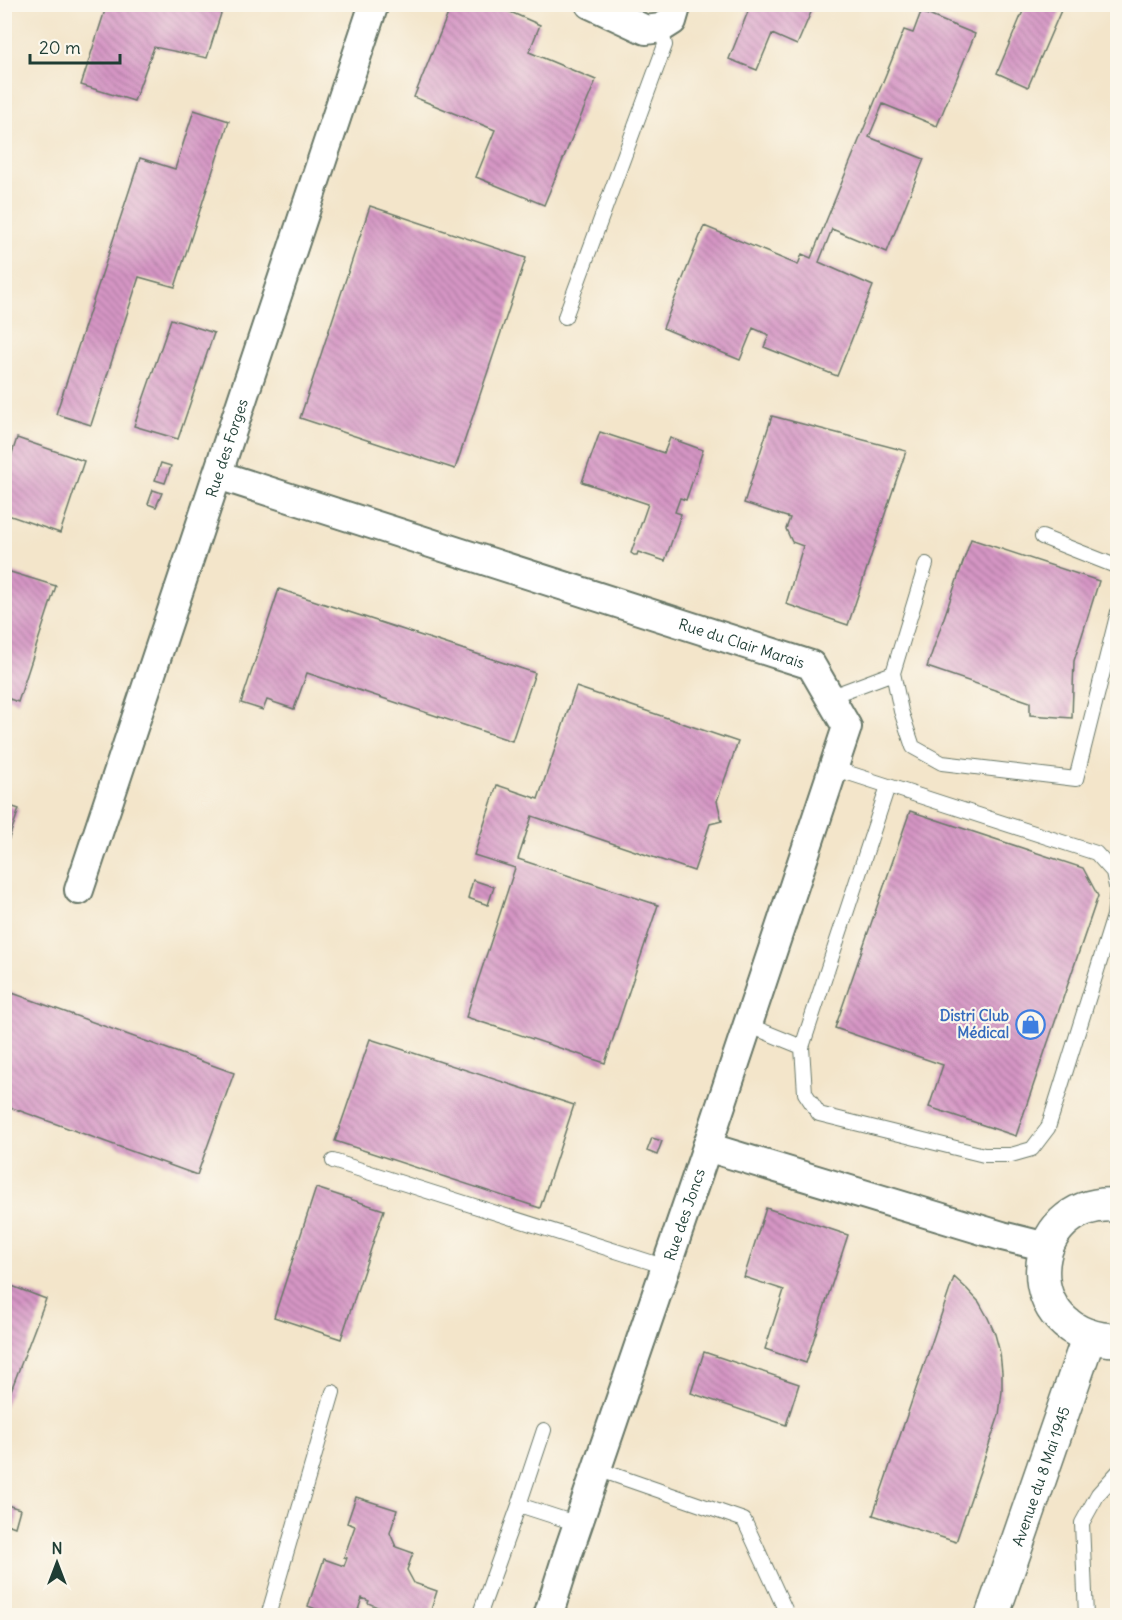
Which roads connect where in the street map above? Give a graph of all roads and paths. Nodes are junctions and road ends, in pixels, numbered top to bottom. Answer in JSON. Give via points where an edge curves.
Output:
{"nodes":[{"id":1,"x":374,"y":4,"type":"edge"},
{"id":2,"x":590,"y":4,"type":"edge"},
{"id":3,"x":670,"y":18,"type":"edge"},
{"id":4,"x":565,"y":317,"type":"dead end"},
{"id":5,"x":218,"y":475,"type":"junction"},
{"id":6,"x":1042,"y":537,"type":"dead end"},
{"id":7,"x":926,"y":564,"type":"dead end"},
{"id":8,"x":1118,"y":567,"type":"edge"},
{"id":9,"x":1118,"y":612,"type":"edge"},
{"id":10,"x":893,"y":673,"type":"junction"},
{"id":11,"x":830,"y":697,"type":"junction"},
{"id":12,"x":833,"y":768,"type":"junction"},
{"id":13,"x":888,"y":786,"type":"junction"},
{"id":14,"x":79,"y":890,"type":"dead end"},
{"id":15,"x":748,"y":1024,"type":"junction"},
{"id":16,"x":802,"y":1047,"type":"junction"},
{"id":17,"x":707,"y":1147,"type":"junction"},
{"id":18,"x":333,"y":1161,"type":"dead end"},
{"id":19,"x":1118,"y":1205,"type":"edge"},
{"id":20,"x":1047,"y":1247,"type":"junction"},
{"id":21,"x":666,"y":1267,"type":"junction"},
{"id":22,"x":1103,"y":1338,"type":"edge"},
{"id":23,"x":333,"y":1392,"type":"dead end"},
{"id":24,"x":544,"y":1430,"type":"dead end"},
{"id":25,"x":597,"y":1469,"type":"junction"},
{"id":26,"x":1118,"y":1472,"type":"edge"},
{"id":27,"x":519,"y":1505,"type":"junction"},
{"id":28,"x":578,"y":1524,"type":"junction"},
{"id":29,"x":268,"y":1616,"type":"edge"},
{"id":30,"x":479,"y":1616,"type":"edge"},
{"id":31,"x":548,"y":1616,"type":"edge"},
{"id":32,"x":788,"y":1616,"type":"edge"},
{"id":33,"x":992,"y":1616,"type":"edge"},
{"id":34,"x":1086,"y":1616,"type":"edge"}],
"edges":[{"from":1,"to":5,"type":"street","name":"Rue des Forges"},
{"from":2,"to":3,"type":"street","via":[[646,30]]},
{"from":3,"to":4,"type":"lane","via":[[665,45]]},
{"from":5,"to":11,"type":"street","name":"Rue du Clair Marais","via":[[811,665]]},
{"from":5,"to":14,"type":"street","name":"Rue des Forges"},
{"from":6,"to":8,"type":"lane"},
{"from":7,"to":10,"type":"lane"},
{"from":9,"to":10,"type":"lane","via":[[1076,779],[942,763],[913,747]]},
{"from":10,"to":11,"type":"lane"},
{"from":11,"to":12,"type":"street","name":"Rue du Clair Marais","via":[[847,727]]},
{"from":12,"to":13,"type":"lane"},
{"from":12,"to":15,"type":"street","name":"Rue du Clair Marais"},
{"from":13,"to":16,"type":"lane"},
{"from":13,"to":16,"type":"lane","via":[[1096,853],[1113,872],[1117,891],[1114,916],[1048,1128],[1032,1149],[1011,1155],[984,1155],[819,1114],[804,1093]]},
{"from":15,"to":16,"type":"lane"},
{"from":15,"to":17,"type":"street","name":"Rue du Clair Marais"},
{"from":17,"to":20,"type":"street","name":"Rue des Joncs"},
{"from":17,"to":21,"type":"street","name":"Rue des Joncs"},
{"from":18,"to":21,"type":"lane"},
{"from":19,"to":20,"type":"main road","via":[[1090,1207],[1073,1215],[1059,1227]]},
{"from":20,"to":22,"type":"main road","via":[[1042,1278],[1055,1312],[1083,1335]]},
{"from":21,"to":25,"type":"street","name":"Rue des Joncs"},
{"from":22,"to":33,"type":"main road","name":"Avenue du 8 Mai 1945"},
{"from":23,"to":29,"type":"lane"},
{"from":24,"to":27,"type":"lane"},
{"from":25,"to":28,"type":"street","name":"Rue des Joncs"},
{"from":25,"to":32,"type":"lane","via":[[744,1520]]},
{"from":26,"to":34,"type":"lane","via":[[1098,1494],[1082,1524]]},
{"from":27,"to":28,"type":"lane"},
{"from":27,"to":30,"type":"lane"},
{"from":28,"to":31,"type":"street","name":"Rue des Joncs"}]}
